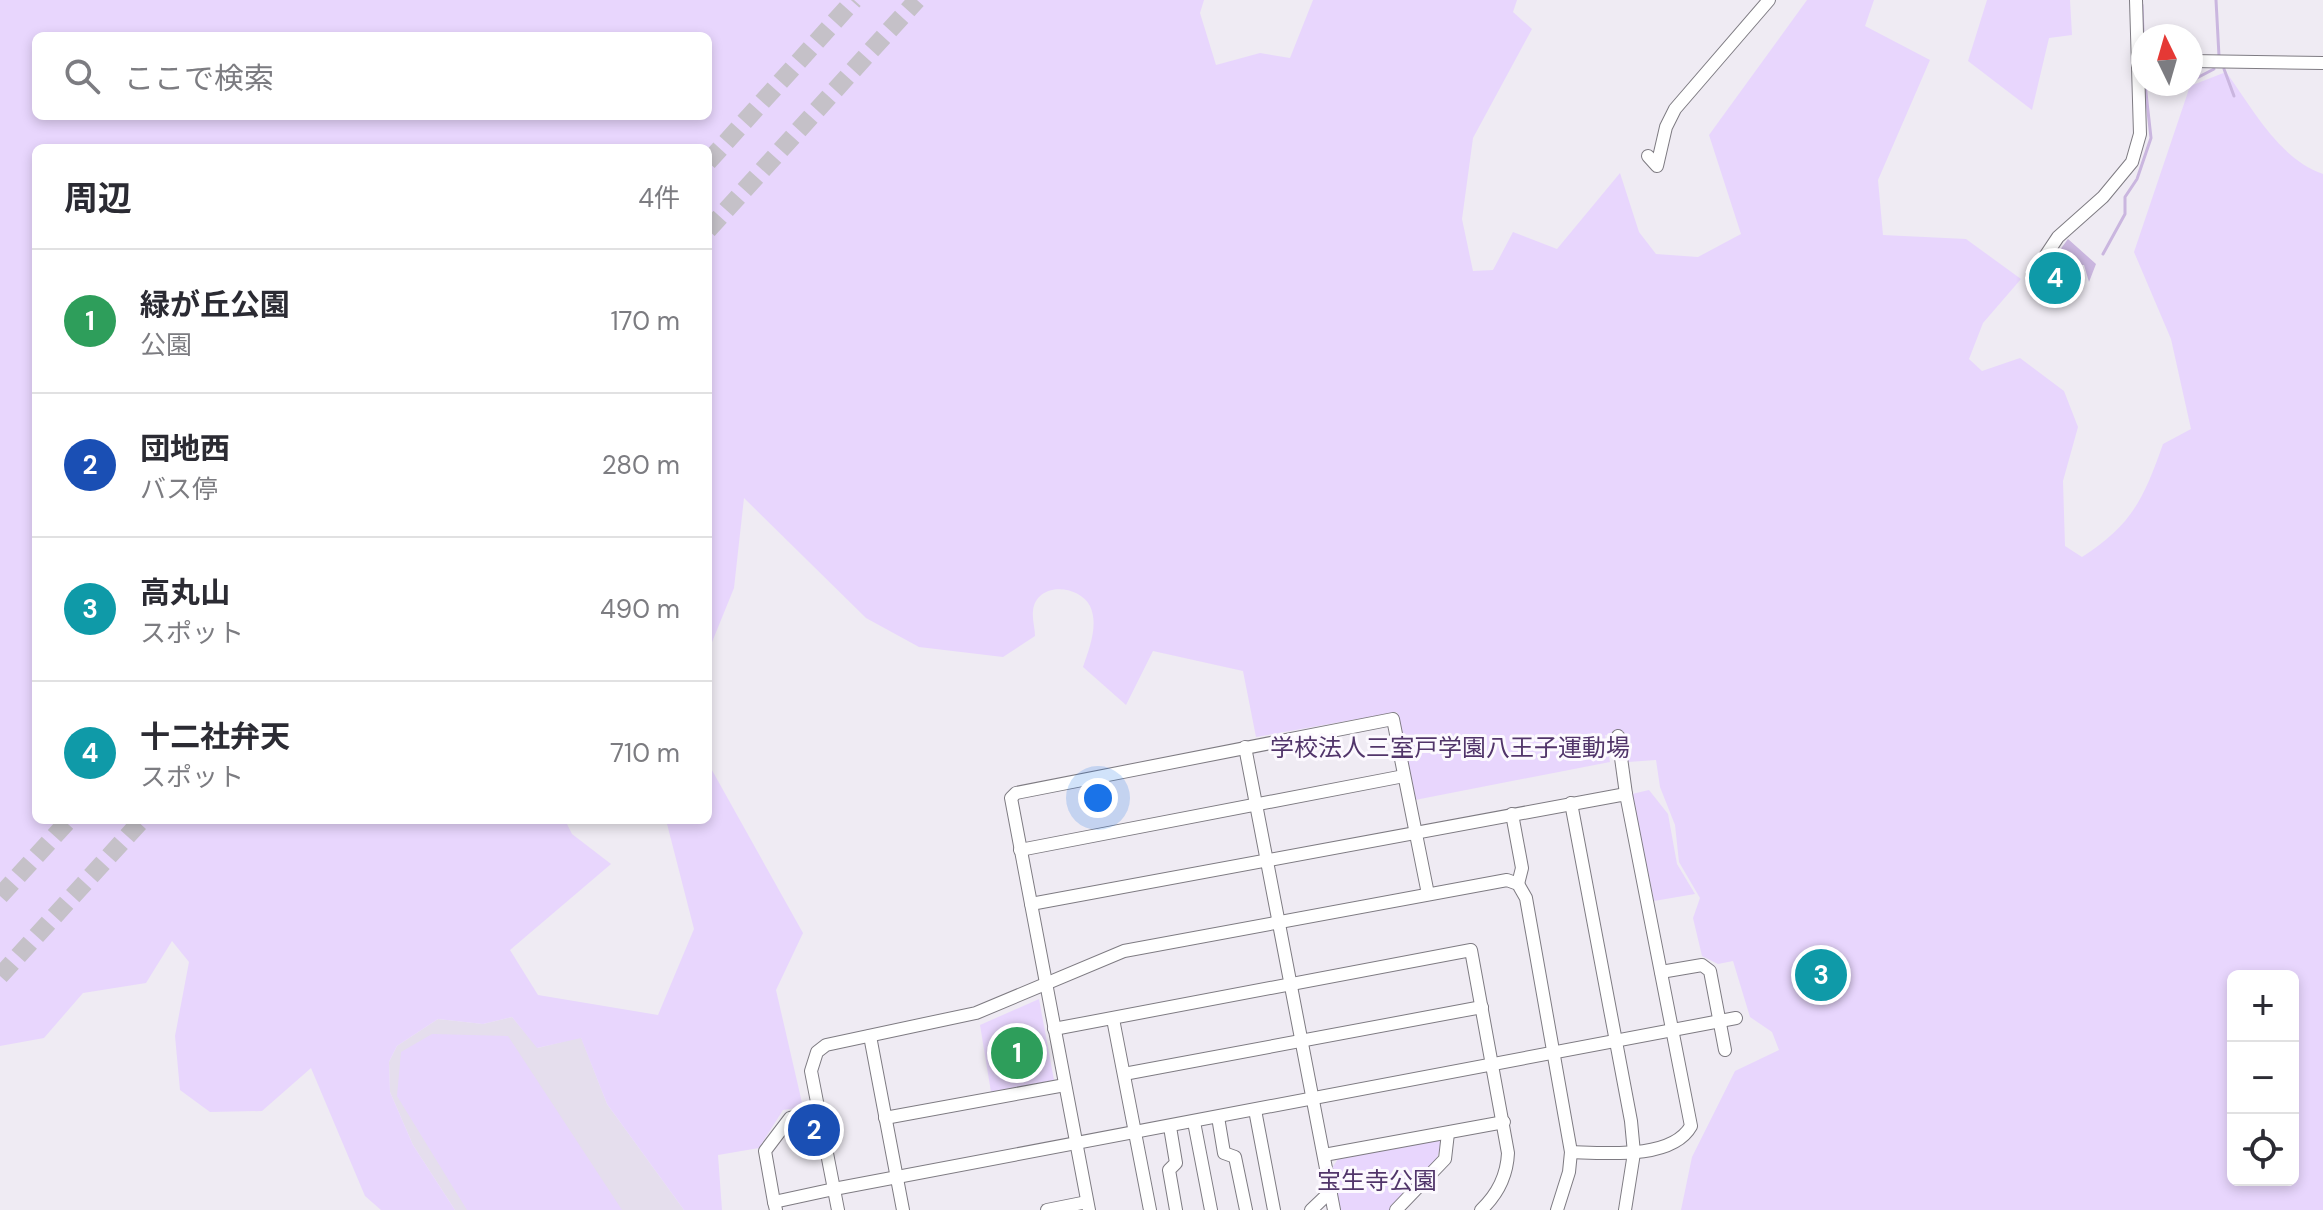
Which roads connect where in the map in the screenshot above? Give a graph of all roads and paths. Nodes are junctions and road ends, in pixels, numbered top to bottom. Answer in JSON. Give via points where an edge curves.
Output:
{"nodes":[{"id":1,"x":1769,"y":0,"type":"edge"},
{"id":2,"x":2136,"y":0,"type":"edge"},
{"id":3,"x":2138,"y":24,"type":"edge"},
{"id":4,"x":2203,"y":61,"type":"edge"},
{"id":5,"x":2323,"y":63,"type":"edge"},
{"id":6,"x":2140,"y":96,"type":"edge"},
{"id":7,"x":1648,"y":156,"type":"dead end"},
{"id":8,"x":2032,"y":276,"type":"dead end"},
{"id":9,"x":1618,"y":736,"type":"dead end"},
{"id":10,"x":1245,"y":747,"type":"junction"},
{"id":11,"x":1404,"y":776,"type":"junction"},
{"id":12,"x":1626,"y":794,"type":"junction"},
{"id":13,"x":1571,"y":803,"type":"junction"},
{"id":14,"x":1256,"y":804,"type":"junction"},
{"id":15,"x":1512,"y":814,"type":"junction"},
{"id":16,"x":1416,"y":833,"type":"junction"},
{"id":17,"x":1020,"y":850,"type":"junction"},
{"id":18,"x":1267,"y":861,"type":"junction"},
{"id":19,"x":1518,"y":884,"type":"junction"},
{"id":20,"x":1428,"y":894,"type":"junction"},
{"id":21,"x":1031,"y":904,"type":"junction"},
{"id":22,"x":1279,"y":923,"type":"junction"},
{"id":23,"x":1661,"y":972,"type":"junction"},
{"id":24,"x":1046,"y":984,"type":"junction"},
{"id":25,"x":1291,"y":984,"type":"junction"},
{"id":26,"x":1482,"y":1007,"type":"junction"},
{"id":27,"x":1736,"y":1018,"type":"dead end"},
{"id":28,"x":1113,"y":1019,"type":"junction"},
{"id":29,"x":1720,"y":1020,"type":"junction"},
{"id":30,"x":1054,"y":1029,"type":"junction"},
{"id":31,"x":1672,"y":1030,"type":"junction"},
{"id":32,"x":870,"y":1036,"type":"junction"},
{"id":33,"x":1302,"y":1041,"type":"junction"},
{"id":34,"x":1615,"y":1042,"type":"junction"},
{"id":35,"x":1725,"y":1050,"type":"dead end"},
{"id":36,"x":1553,"y":1052,"type":"junction"},
{"id":37,"x":1493,"y":1065,"type":"junction"},
{"id":38,"x":1124,"y":1074,"type":"junction"},
{"id":39,"x":1065,"y":1085,"type":"junction"},
{"id":40,"x":1313,"y":1098,"type":"junction"},
{"id":41,"x":1255,"y":1110,"type":"junction"},
{"id":42,"x":818,"y":1113,"type":"junction"},
{"id":43,"x":1218,"y":1117,"type":"junction"},
{"id":44,"x":885,"y":1118,"type":"junction"},
{"id":45,"x":1194,"y":1122,"type":"junction"},
{"id":46,"x":1504,"y":1122,"type":"junction"},
{"id":47,"x":1170,"y":1127,"type":"junction"},
{"id":48,"x":1135,"y":1133,"type":"junction"},
{"id":49,"x":1448,"y":1133,"type":"junction"},
{"id":50,"x":1075,"y":1144,"type":"junction"},
{"id":51,"x":1571,"y":1152,"type":"junction"},
{"id":52,"x":1634,"y":1153,"type":"junction"},
{"id":53,"x":1324,"y":1155,"type":"junction"},
{"id":54,"x":897,"y":1178,"type":"junction"},
{"id":55,"x":834,"y":1189,"type":"junction"},
{"id":56,"x":1331,"y":1191,"type":"junction"},
{"id":57,"x":775,"y":1206,"type":"edge"},
{"id":58,"x":1088,"y":1206,"type":"edge"},
{"id":59,"x":838,"y":1210,"type":"edge"},
{"id":60,"x":903,"y":1210,"type":"edge"},
{"id":61,"x":1047,"y":1210,"type":"edge"},
{"id":62,"x":1150,"y":1210,"type":"edge"},
{"id":63,"x":1176,"y":1210,"type":"edge"},
{"id":64,"x":1211,"y":1210,"type":"edge"},
{"id":65,"x":1246,"y":1210,"type":"edge"},
{"id":66,"x":1274,"y":1210,"type":"edge"},
{"id":67,"x":1311,"y":1210,"type":"edge"},
{"id":68,"x":1334,"y":1210,"type":"edge"},
{"id":69,"x":1396,"y":1210,"type":"edge"},
{"id":70,"x":1481,"y":1210,"type":"edge"},
{"id":71,"x":1557,"y":1210,"type":"edge"},
{"id":72,"x":1625,"y":1210,"type":"edge"}],
"edges":[{"from":1,"to":7,"type":"street","via":[[1675,109],[1657,166]]},
{"from":2,"to":3,"type":"street"},
{"from":4,"to":5,"type":"street"},
{"from":6,"to":8,"type":"street","via":[[2140,134],[2132,162],[2058,237]]},
{"from":9,"to":12,"type":"street"},
{"from":10,"to":11,"type":"street","via":[[1393,719]]},
{"from":10,"to":14,"type":"street"},
{"from":10,"to":17,"type":"street","via":[[1016,793],[1011,798]]},
{"from":11,"to":14,"type":"street"},
{"from":11,"to":16,"type":"street"},
{"from":12,"to":13,"type":"street"},
{"from":12,"to":23,"type":"street"},
{"from":13,"to":15,"type":"street"},
{"from":13,"to":34,"type":"street"},
{"from":14,"to":17,"type":"street"},
{"from":14,"to":18,"type":"street"},
{"from":15,"to":16,"type":"street"},
{"from":15,"to":19,"type":"street","via":[[1522,868]]},
{"from":16,"to":18,"type":"street"},
{"from":16,"to":20,"type":"street"},
{"from":17,"to":21,"type":"street"},
{"from":18,"to":21,"type":"street"},
{"from":18,"to":22,"type":"street"},
{"from":19,"to":20,"type":"street","via":[[1507,880]]},
{"from":19,"to":36,"type":"street","via":[[1526,898]]},
{"from":20,"to":22,"type":"street"},
{"from":21,"to":24,"type":"street"},
{"from":22,"to":24,"type":"street","via":[[1124,951]]},
{"from":22,"to":25,"type":"street"},
{"from":23,"to":29,"type":"street","via":[[1702,965],[1710,971]]},
{"from":23,"to":31,"type":"street"},
{"from":24,"to":30,"type":"street"},
{"from":24,"to":32,"type":"street","via":[[976,1013]]},
{"from":25,"to":26,"type":"street","via":[[1471,950]]},
{"from":25,"to":28,"type":"street"},
{"from":25,"to":33,"type":"street"},
{"from":26,"to":33,"type":"street"},
{"from":26,"to":37,"type":"street"},
{"from":27,"to":29,"type":"street"},
{"from":28,"to":30,"type":"street"},
{"from":28,"to":38,"type":"street"},
{"from":29,"to":31,"type":"street"},
{"from":29,"to":35,"type":"street"},
{"from":30,"to":39,"type":"street"},
{"from":31,"to":34,"type":"street"},
{"from":31,"to":52,"type":"street","via":[[1691,1126],[1676,1142]]},
{"from":32,"to":42,"type":"street","via":[[826,1045],[817,1052],[811,1071]]},
{"from":32,"to":44,"type":"street"},
{"from":33,"to":38,"type":"street"},
{"from":33,"to":40,"type":"street"},
{"from":34,"to":36,"type":"street"},
{"from":34,"to":52,"type":"street"},
{"from":36,"to":37,"type":"street"},
{"from":36,"to":51,"type":"street"},
{"from":37,"to":40,"type":"street"},
{"from":37,"to":46,"type":"street"},
{"from":38,"to":48,"type":"street"},
{"from":39,"to":44,"type":"street"},
{"from":39,"to":50,"type":"street"},
{"from":40,"to":41,"type":"street"},
{"from":40,"to":53,"type":"street"},
{"from":41,"to":43,"type":"street"},
{"from":41,"to":66,"type":"street"},
{"from":42,"to":55,"type":"street"},
{"from":42,"to":57,"type":"street","via":[[790,1118],[765,1151]]},
{"from":43,"to":45,"type":"street"},
{"from":43,"to":65,"type":"street","via":[[1224,1153],[1235,1157]]},
{"from":44,"to":54,"type":"street"},
{"from":45,"to":47,"type":"street"},
{"from":45,"to":64,"type":"street"},
{"from":46,"to":49,"type":"street"},
{"from":46,"to":70,"type":"street","via":[[1508,1170]]},
{"from":47,"to":48,"type":"street"},
{"from":47,"to":63,"type":"street","via":[[1176,1163],[1169,1170]]},
{"from":48,"to":50,"type":"street"},
{"from":48,"to":62,"type":"street"},
{"from":49,"to":53,"type":"street"},
{"from":49,"to":69,"type":"street","via":[[1445,1159]]},
{"from":50,"to":54,"type":"street"},
{"from":50,"to":58,"type":"street"},
{"from":51,"to":52,"type":"street"},
{"from":51,"to":71,"type":"street"},
{"from":52,"to":72,"type":"street"},
{"from":53,"to":56,"type":"street"},
{"from":54,"to":55,"type":"street"},
{"from":54,"to":60,"type":"street"},
{"from":55,"to":57,"type":"street"},
{"from":55,"to":59,"type":"street"},
{"from":56,"to":67,"type":"street"},
{"from":56,"to":68,"type":"street"},
{"from":58,"to":61,"type":"street"}]}
